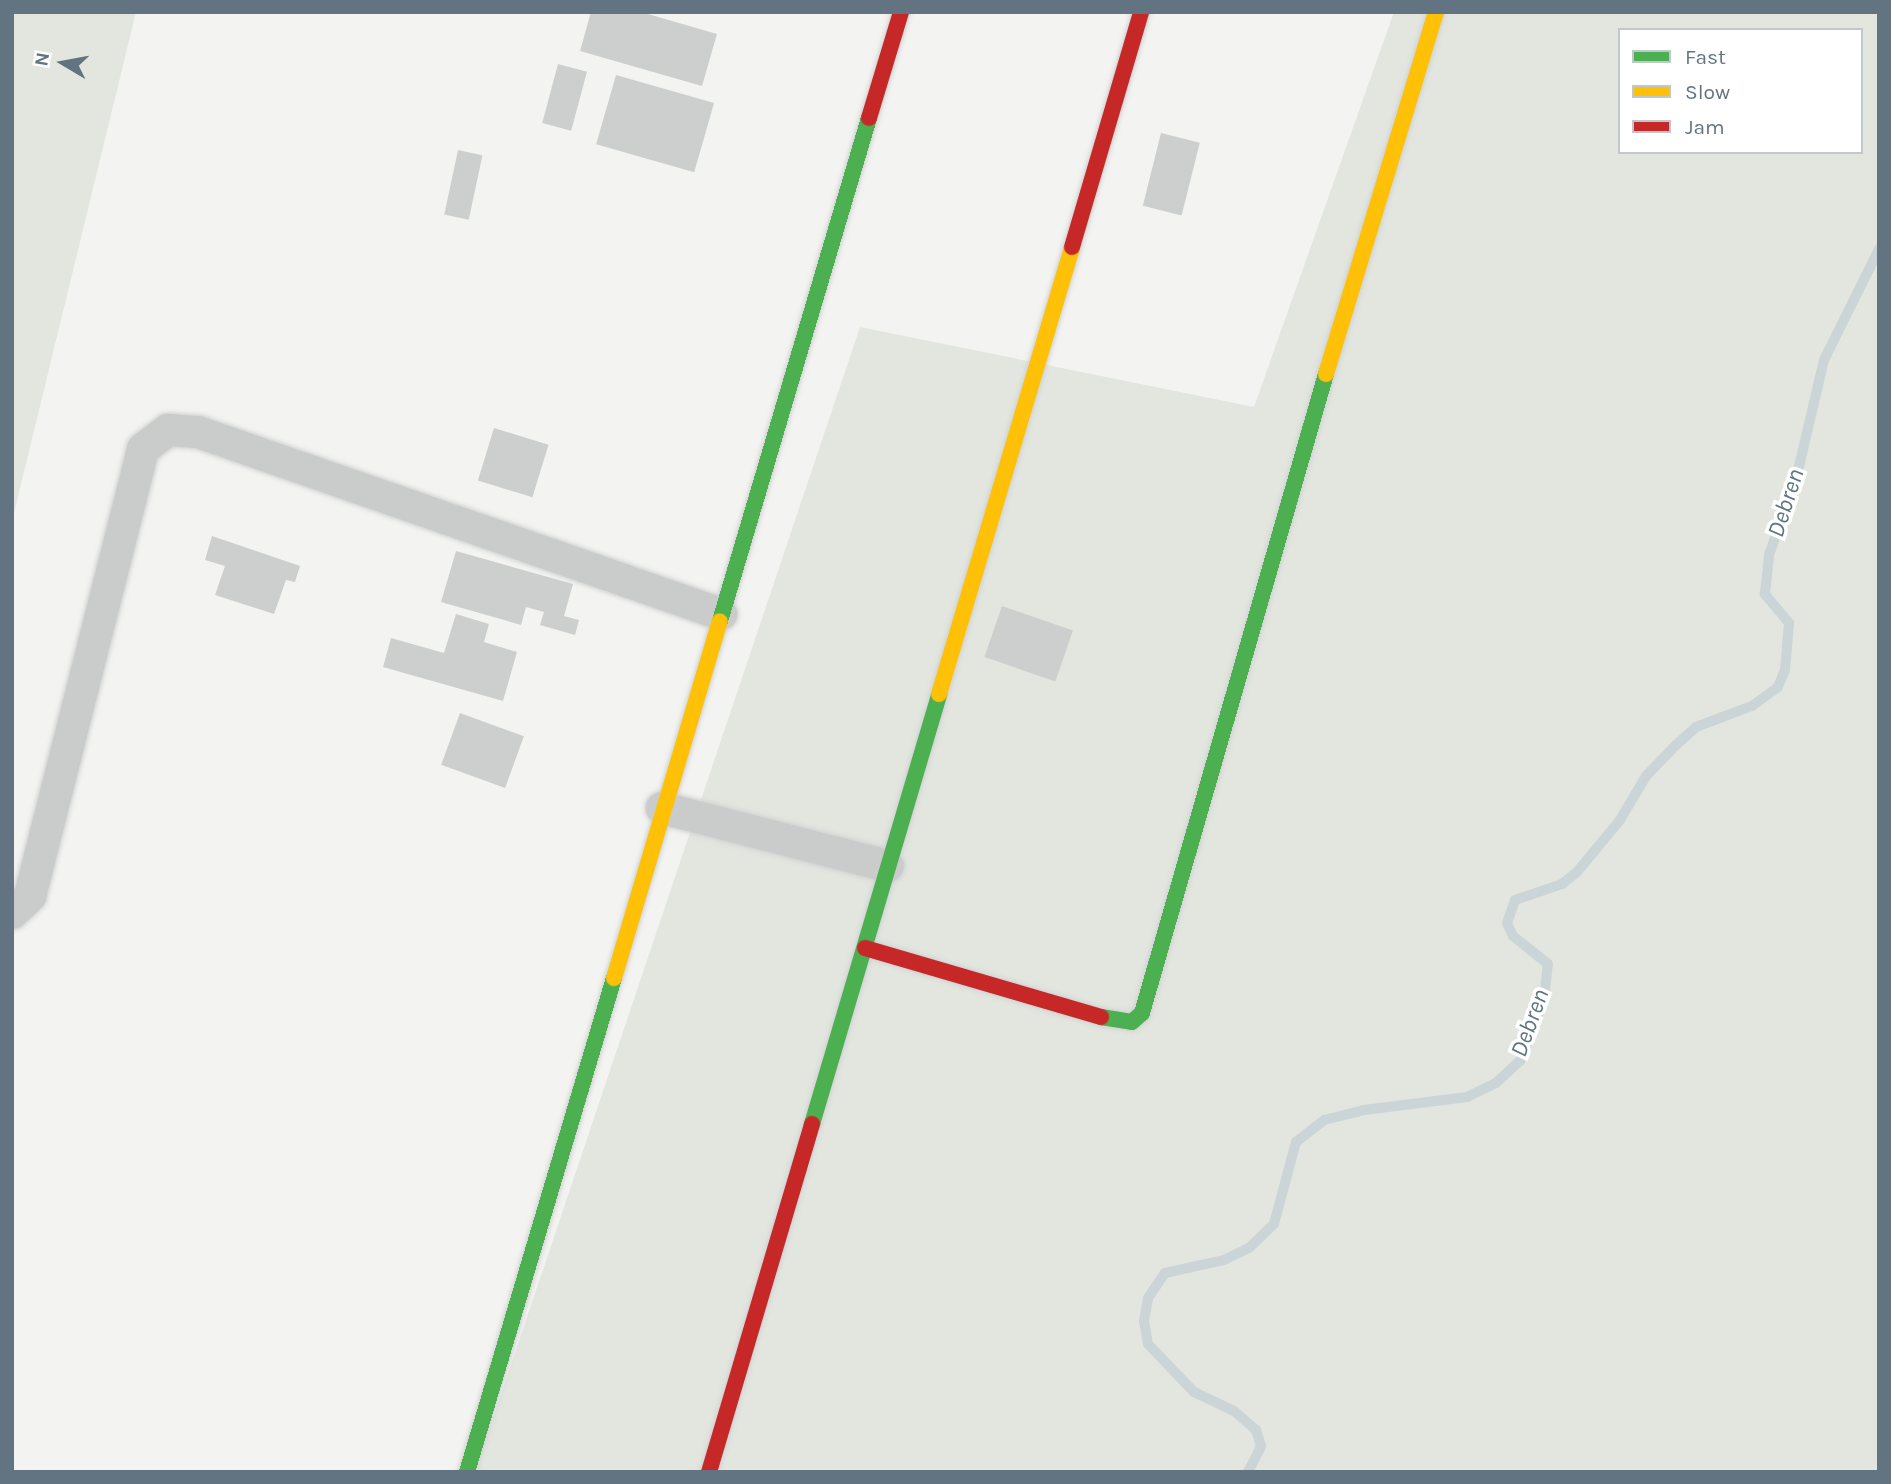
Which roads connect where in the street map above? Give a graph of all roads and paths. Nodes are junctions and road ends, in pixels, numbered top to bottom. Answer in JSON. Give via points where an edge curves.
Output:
{"nodes":[{"id":1,"x":901,"y":12,"type":"edge"},
{"id":2,"x":1141,"y":12,"type":"edge"},
{"id":3,"x":1436,"y":12,"type":"edge"},
{"id":4,"x":721,"y":614,"type":"junction"},
{"id":5,"x":662,"y":808,"type":"junction"},
{"id":6,"x":888,"y":866,"type":"junction"},
{"id":7,"x":12,"y":913,"type":"edge"},
{"id":8,"x":865,"y":948,"type":"junction"},
{"id":9,"x":467,"y":1472,"type":"edge"},
{"id":10,"x":709,"y":1472,"type":"edge"}],
"edges":[{"from":1,"to":4,"type":"street"},
{"from":2,"to":6,"type":"street"},
{"from":3,"to":8,"type":"street","via":[[1372,216],[1142,1013],[1132,1022],[1114,1021]]},
{"from":4,"to":5,"type":"street"},
{"from":4,"to":7,"type":"street","via":[[198,432],[168,430],[143,449],[30,895]]},
{"from":5,"to":6,"type":"street"},
{"from":5,"to":9,"type":"street"},
{"from":6,"to":8,"type":"street"},
{"from":8,"to":10,"type":"street"}]}
